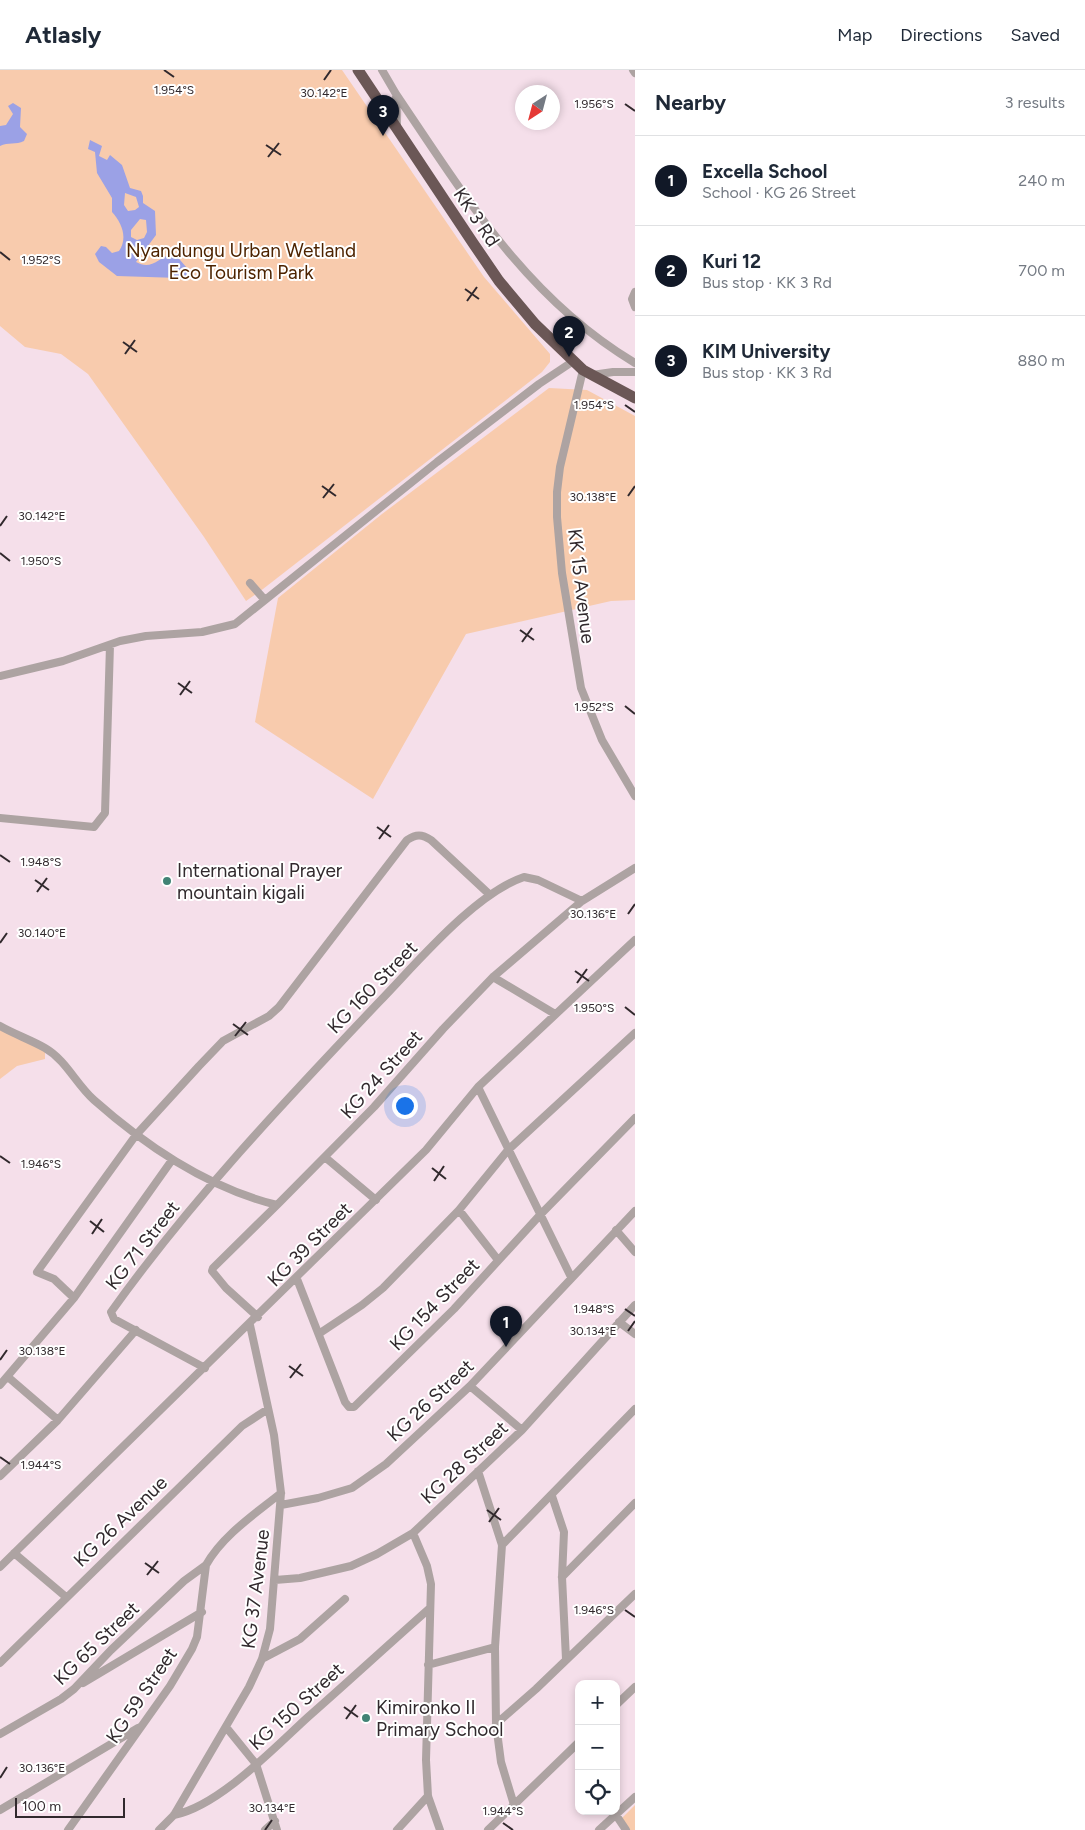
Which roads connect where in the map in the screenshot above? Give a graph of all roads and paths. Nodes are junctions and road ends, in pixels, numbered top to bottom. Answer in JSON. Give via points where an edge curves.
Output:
{"nodes":[{"id":1,"x":358,"y":70,"type":"edge"},
{"id":2,"x":382,"y":70,"type":"edge"},
{"id":3,"x":396,"y":94,"type":"junction"},
{"id":4,"x":397,"y":126,"type":"junction"},
{"id":5,"x":635,"y":292,"type":"edge"},
{"id":6,"x":635,"y":307,"type":"edge"},
{"id":7,"x":572,"y":362,"type":"junction"},
{"id":8,"x":635,"y":363,"type":"edge"},
{"id":9,"x":587,"y":372,"type":"junction"},
{"id":10,"x":635,"y":372,"type":"edge"},
{"id":11,"x":635,"y":398,"type":"edge"},
{"id":12,"x":250,"y":583,"type":"dead end"},
{"id":13,"x":264,"y":599,"type":"junction"},
{"id":14,"x":110,"y":645,"type":"junction"},
{"id":15,"x":0,"y":676,"type":"edge"},
{"id":16,"x":635,"y":796,"type":"edge"},
{"id":17,"x":0,"y":818,"type":"edge"},
{"id":18,"x":635,"y":868,"type":"edge"},
{"id":19,"x":489,"y":894,"type":"junction"},
{"id":20,"x":582,"y":901,"type":"junction"},
{"id":21,"x":635,"y":940,"type":"edge"},
{"id":22,"x":493,"y":977,"type":"junction"},
{"id":23,"x":555,"y":1014,"type":"junction"},
{"id":24,"x":0,"y":1026,"type":"edge"},
{"id":25,"x":635,"y":1032,"type":"edge"},
{"id":26,"x":478,"y":1087,"type":"junction"},
{"id":27,"x":635,"y":1118,"type":"edge"},
{"id":28,"x":136,"y":1135,"type":"junction"},
{"id":29,"x":508,"y":1150,"type":"junction"},
{"id":30,"x":326,"y":1158,"type":"junction"},
{"id":31,"x":172,"y":1160,"type":"junction"},
{"id":32,"x":212,"y":1182,"type":"junction"},
{"id":33,"x":376,"y":1200,"type":"junction"},
{"id":34,"x":277,"y":1205,"type":"junction"},
{"id":35,"x":459,"y":1210,"type":"junction"},
{"id":36,"x":635,"y":1211,"type":"edge"},
{"id":37,"x":540,"y":1215,"type":"junction"},
{"id":38,"x":616,"y":1230,"type":"junction"},
{"id":39,"x":635,"y":1252,"type":"edge"},
{"id":40,"x":498,"y":1260,"type":"junction"},
{"id":41,"x":571,"y":1277,"type":"junction"},
{"id":42,"x":297,"y":1279,"type":"junction"},
{"id":43,"x":74,"y":1298,"type":"junction"},
{"id":44,"x":635,"y":1305,"type":"edge"},
{"id":45,"x":258,"y":1317,"type":"junction"},
{"id":46,"x":619,"y":1322,"type":"junction"},
{"id":47,"x":250,"y":1325,"type":"junction"},
{"id":48,"x":136,"y":1330,"type":"junction"},
{"id":49,"x":320,"y":1334,"type":"junction"},
{"id":50,"x":635,"y":1334,"type":"edge"},
{"id":51,"x":205,"y":1368,"type":"junction"},
{"id":52,"x":8,"y":1377,"type":"junction"},
{"id":53,"x":0,"y":1385,"type":"edge"},
{"id":54,"x":470,"y":1386,"type":"junction"},
{"id":55,"x":268,"y":1409,"type":"junction"},
{"id":56,"x":634,"y":1413,"type":"edge"},
{"id":57,"x":58,"y":1420,"type":"junction"},
{"id":58,"x":522,"y":1430,"type":"junction"},
{"id":59,"x":478,"y":1472,"type":"junction"},
{"id":60,"x":0,"y":1476,"type":"edge"},
{"id":61,"x":281,"y":1493,"type":"junction"},
{"id":62,"x":552,"y":1496,"type":"junction"},
{"id":63,"x":635,"y":1504,"type":"edge"},
{"id":64,"x":281,"y":1505,"type":"junction"},
{"id":65,"x":412,"y":1533,"type":"junction"},
{"id":66,"x":502,"y":1545,"type":"junction"},
{"id":67,"x":14,"y":1553,"type":"junction"},
{"id":68,"x":206,"y":1564,"type":"junction"},
{"id":69,"x":0,"y":1568,"type":"edge"},
{"id":70,"x":562,"y":1577,"type":"junction"},
{"id":71,"x":275,"y":1580,"type":"junction"},
{"id":72,"x":66,"y":1597,"type":"junction"},
{"id":73,"x":634,"y":1597,"type":"edge"},
{"id":74,"x":345,"y":1599,"type":"dead end"},
{"id":75,"x":430,"y":1608,"type":"junction"},
{"id":76,"x":202,"y":1612,"type":"junction"},
{"id":77,"x":495,"y":1646,"type":"junction"},
{"id":78,"x":262,"y":1659,"type":"junction"},
{"id":79,"x":566,"y":1659,"type":"junction"},
{"id":80,"x":0,"y":1663,"type":"edge"},
{"id":81,"x":428,"y":1665,"type":"junction"},
{"id":82,"x":635,"y":1687,"type":"edge"},
{"id":83,"x":74,"y":1689,"type":"junction"},
{"id":84,"x":620,"y":1701,"type":"edge"},
{"id":85,"x":496,"y":1724,"type":"junction"},
{"id":86,"x":141,"y":1727,"type":"junction"},
{"id":87,"x":226,"y":1727,"type":"junction"},
{"id":88,"x":0,"y":1734,"type":"edge"},
{"id":89,"x":575,"y":1746,"type":"edge"},
{"id":90,"x":256,"y":1764,"type":"junction"},
{"id":91,"x":428,"y":1796,"type":"junction"},
{"id":92,"x":635,"y":1797,"type":"edge"},
{"id":93,"x":514,"y":1805,"type":"junction"},
{"id":94,"x":0,"y":1810,"type":"edge"},
{"id":95,"x":620,"y":1811,"type":"edge"},
{"id":96,"x":174,"y":1815,"type":"junction"},
{"id":97,"x":616,"y":1815,"type":"joint"},
{"id":98,"x":275,"y":1821,"type":"junction"},
{"id":99,"x":68,"y":1830,"type":"edge"},
{"id":100,"x":158,"y":1830,"type":"edge"},
{"id":101,"x":265,"y":1830,"type":"edge"},
{"id":102,"x":277,"y":1830,"type":"edge"},
{"id":103,"x":397,"y":1830,"type":"edge"},
{"id":104,"x":440,"y":1830,"type":"edge"},
{"id":105,"x":488,"y":1830,"type":"edge"},
{"id":106,"x":599,"y":1830,"type":"edge"},
{"id":107,"x":626,"y":1830,"type":"edge"}],
"edges":[{"from":1,"to":4,"type":"highway","name":"KK 3 Rd"},
{"from":2,"to":3,"type":"street"},
{"from":3,"to":4,"type":"street"},
{"from":3,"to":8,"type":"street","via":[[492,235],[519,266],[581,325]]},
{"from":4,"to":7,"type":"highway","name":"KK 3 Rd","via":[[499,281]]},
{"from":5,"to":6,"type":"street","via":[[632,299]]},
{"from":7,"to":9,"type":"highway","name":"KK 3 Rd"},
{"from":7,"to":13,"type":"street","via":[[437,462]]},
{"from":9,"to":10,"type":"street"},
{"from":9,"to":11,"type":"highway","name":"KK 3 Rd"},
{"from":9,"to":16,"type":"street","name":"KK 15 Avenue","via":[[559,476],[557,517],[562,573],[581,688],[602,740]]},
{"from":12,"to":13,"type":"street"},
{"from":13,"to":14,"type":"street","via":[[243,619],[221,629],[146,636]]},
{"from":14,"to":15,"type":"street","via":[[63,661]]},
{"from":14,"to":17,"type":"street","via":[[105,813],[94,827]]},
{"from":18,"to":20,"type":"street","name":"KG 24 Street"},
{"from":19,"to":20,"type":"street","name":"KG 160 Street","via":[[524,877],[538,880]]},
{"from":19,"to":28,"type":"street","via":[[431,840],[423,835],[414,835],[279,1007],[269,1016],[223,1041]]},
{"from":19,"to":32,"type":"street","name":"KG 160 Street","via":[[424,955]]},
{"from":20,"to":22,"type":"street","name":"KG 24 Street"},
{"from":21,"to":23,"type":"street","name":"KG 39 Street"},
{"from":22,"to":23,"type":"street"},
{"from":22,"to":30,"type":"street","name":"KG 24 Street"},
{"from":23,"to":26,"type":"street","name":"KG 39 Street"},
{"from":24,"to":28,"type":"street","via":[[45,1048],[63,1063],[93,1099]]},
{"from":25,"to":29,"type":"street"},
{"from":26,"to":29,"type":"street"},
{"from":26,"to":33,"type":"street","name":"KG 39 Street","via":[[426,1150]]},
{"from":27,"to":37,"type":"street","name":"KG 154 Street"},
{"from":28,"to":31,"type":"street"},
{"from":28,"to":43,"type":"street","via":[[37,1272],[54,1280]]},
{"from":29,"to":35,"type":"street"},
{"from":29,"to":37,"type":"street"},
{"from":30,"to":33,"type":"street"},
{"from":30,"to":34,"type":"street","name":"KG 24 Street"},
{"from":31,"to":32,"type":"street"},
{"from":31,"to":43,"type":"street"},
{"from":32,"to":34,"type":"street","via":[[238,1194]]},
{"from":32,"to":48,"type":"street","name":"KG 71 Street","via":[[111,1312],[114,1319]]},
{"from":33,"to":42,"type":"street","name":"KG 39 Street"},
{"from":34,"to":45,"type":"street","name":"KG 24 Street","via":[[212,1272]]},
{"from":35,"to":40,"type":"street"},
{"from":35,"to":49,"type":"street","via":[[383,1288]]},
{"from":36,"to":38,"type":"street","name":"KG 26 Street"},
{"from":37,"to":40,"type":"street","name":"KG 154 Street"},
{"from":37,"to":41,"type":"street"},
{"from":38,"to":39,"type":"street"},
{"from":38,"to":41,"type":"street","name":"KG 26 Street"},
{"from":40,"to":49,"type":"street","name":"KG 154 Street","via":[[413,1351],[354,1407],[345,1402]]},
{"from":41,"to":54,"type":"street","name":"KG 26 Street"},
{"from":42,"to":45,"type":"street","name":"KG 39 Street"},
{"from":42,"to":49,"type":"street","name":"KG 154 Street"},
{"from":43,"to":52,"type":"street"},
{"from":44,"to":46,"type":"street","name":"KG 28 Street"},
{"from":45,"to":47,"type":"street","name":"KG 39 Street"},
{"from":46,"to":50,"type":"street"},
{"from":46,"to":58,"type":"street","name":"KG 28 Street"},
{"from":47,"to":51,"type":"street","name":"KG 39 Street"},
{"from":47,"to":55,"type":"street","name":"KG 37 Avenue"},
{"from":48,"to":51,"type":"street","name":"KG 71 Street"},
{"from":48,"to":57,"type":"street"},
{"from":51,"to":67,"type":"street","name":"KG 39 Street"},
{"from":52,"to":53,"type":"street"},
{"from":52,"to":57,"type":"street"},
{"from":54,"to":58,"type":"street"},
{"from":54,"to":64,"type":"street","name":"KG 26 Street","via":[[386,1464],[359,1484],[318,1498]]},
{"from":55,"to":61,"type":"street","name":"KG 37 Avenue","via":[[278,1457]]},
{"from":55,"to":72,"type":"street","name":"KG 26 Avenue","via":[[242,1426]]},
{"from":56,"to":62,"type":"street"},
{"from":57,"to":60,"type":"street"},
{"from":58,"to":59,"type":"street","name":"KG 28 Street"},
{"from":59,"to":65,"type":"street","name":"KG 28 Street"},
{"from":59,"to":66,"type":"street"},
{"from":61,"to":64,"type":"street","name":"KG 37 Avenue"},
{"from":61,"to":68,"type":"street","name":"KG 65 Street","via":[[227,1538]]},
{"from":62,"to":66,"type":"street"},
{"from":62,"to":70,"type":"street","via":[[564,1532]]},
{"from":63,"to":70,"type":"street"},
{"from":64,"to":71,"type":"street","name":"KG 37 Avenue"},
{"from":65,"to":71,"type":"street","name":"KG 28 Street","via":[[351,1566],[300,1578]]},
{"from":65,"to":75,"type":"street","via":[[427,1566],[431,1584]]},
{"from":66,"to":77,"type":"street"},
{"from":67,"to":69,"type":"street","name":"KG 39 Street"},
{"from":67,"to":72,"type":"street"},
{"from":68,"to":76,"type":"street","name":"KG 59 Street"},
{"from":68,"to":83,"type":"street","name":"KG 65 Street","via":[[110,1650]]},
{"from":70,"to":79,"type":"street"},
{"from":71,"to":78,"type":"street","name":"KG 37 Avenue","via":[[270,1629]]},
{"from":72,"to":80,"type":"street","name":"KG 26 Avenue"},
{"from":73,"to":79,"type":"street"},
{"from":74,"to":78,"type":"street","via":[[300,1640]]},
{"from":75,"to":81,"type":"street"},
{"from":75,"to":90,"type":"street","name":"KG 150 Street"},
{"from":76,"to":83,"type":"street"},
{"from":76,"to":86,"type":"street","name":"KG 59 Street","via":[[198,1637],[192,1649]]},
{"from":77,"to":81,"type":"street"},
{"from":77,"to":85,"type":"street"},
{"from":78,"to":87,"type":"street","name":"KG 37 Avenue"},
{"from":79,"to":85,"type":"street"},
{"from":81,"to":91,"type":"street"},
{"from":82,"to":84,"type":"street"},
{"from":83,"to":88,"type":"street","name":"KG 65 Street"},
{"from":85,"to":93,"type":"street","via":[[501,1762]]},
{"from":86,"to":94,"type":"street"},
{"from":86,"to":99,"type":"street","name":"KG 59 Street"},
{"from":87,"to":90,"type":"street"},
{"from":87,"to":96,"type":"street","name":"KG 37 Avenue"},
{"from":89,"to":93,"type":"street"},
{"from":90,"to":96,"type":"street","name":"KG 150 Street","via":[[213,1798],[192,1810]]},
{"from":90,"to":98,"type":"street"},
{"from":91,"to":103,"type":"street"},
{"from":91,"to":104,"type":"street"},
{"from":92,"to":95,"type":"street"},
{"from":93,"to":105,"type":"street"},
{"from":96,"to":100,"type":"street","name":"KG 37 Avenue"},
{"from":97,"to":106,"type":"street"},
{"from":97,"to":107,"type":"street"},
{"from":98,"to":101,"type":"street"},
{"from":98,"to":102,"type":"street"}]}
